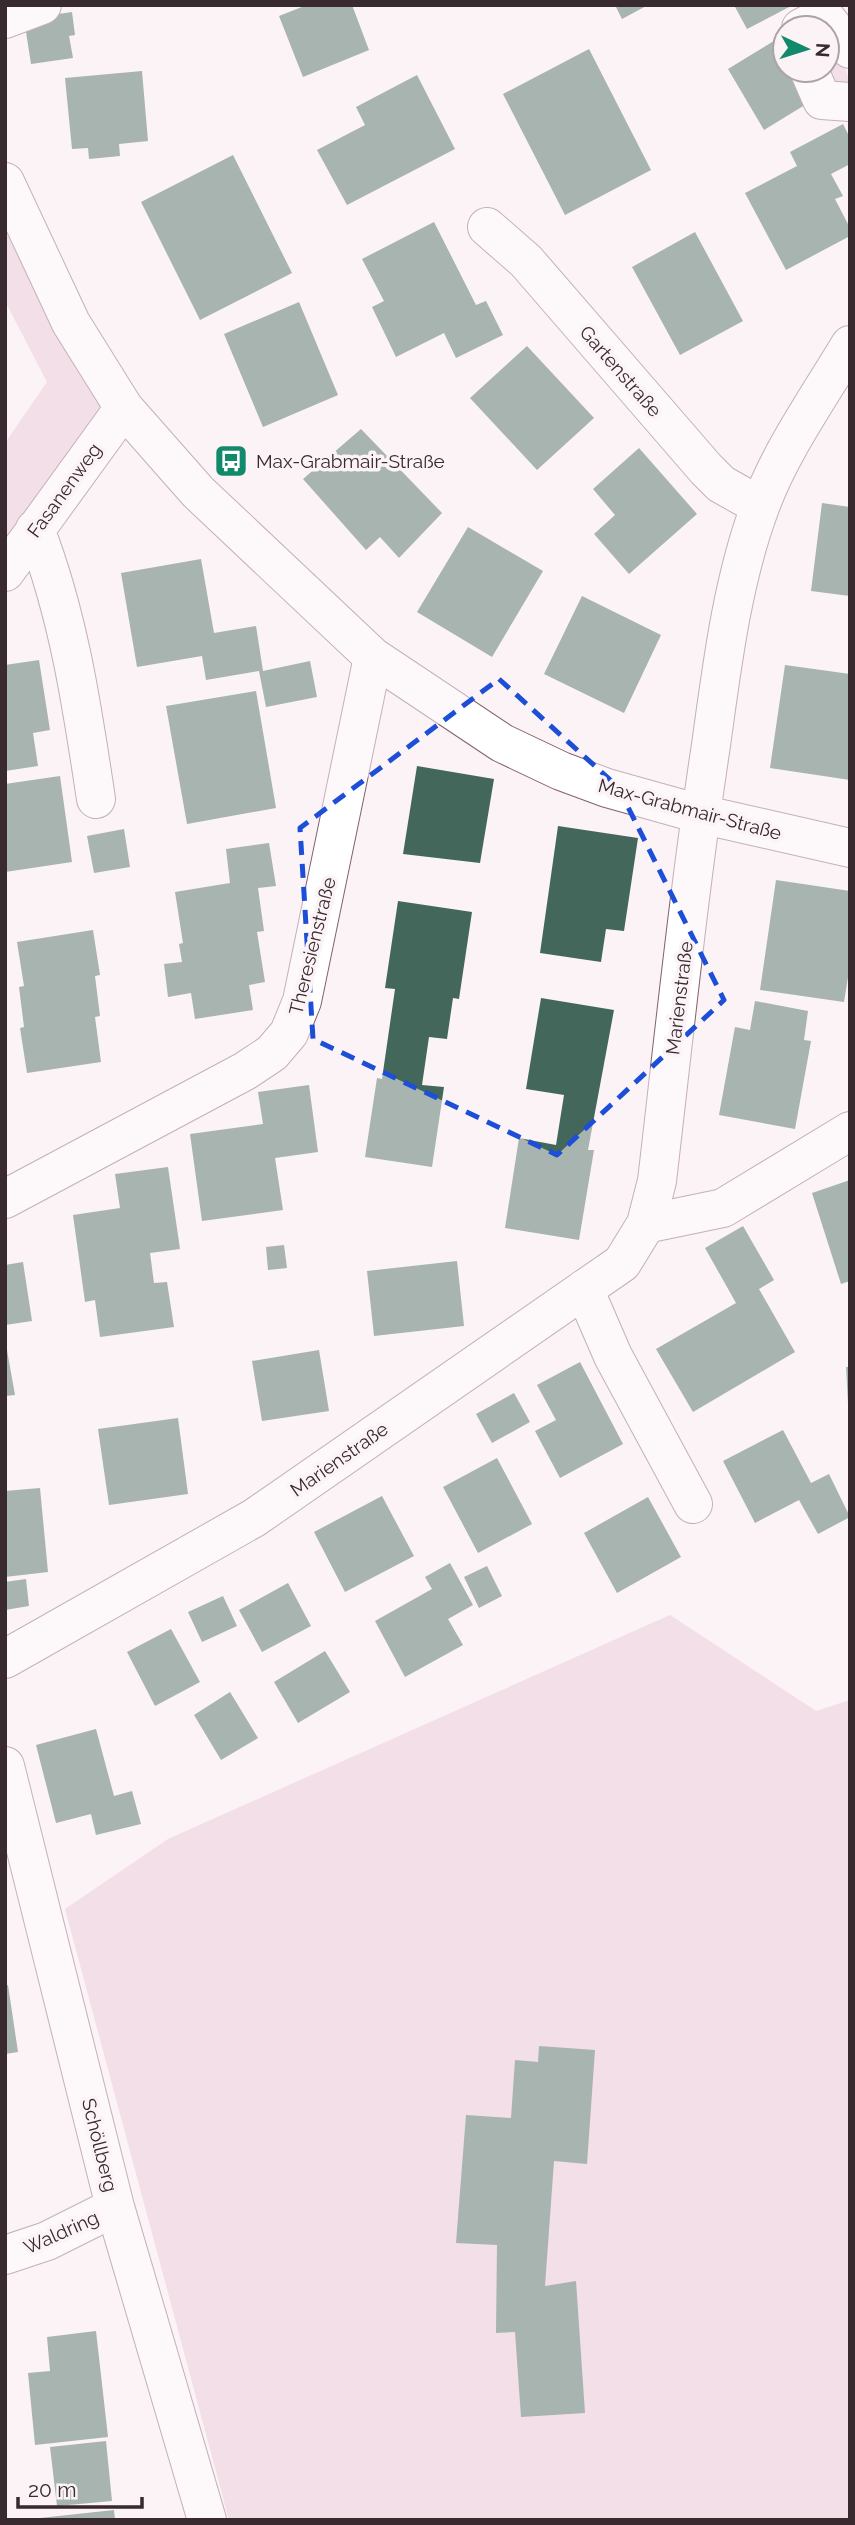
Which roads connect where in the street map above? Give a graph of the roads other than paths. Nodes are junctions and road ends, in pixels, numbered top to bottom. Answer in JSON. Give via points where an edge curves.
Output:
{"nodes":[{"id":1,"x":42,"y":5,"type":"edge"},
{"id":2,"x":5,"y":19,"type":"edge"},
{"id":3,"x":815,"y":84,"type":"edge"},
{"id":4,"x":850,"y":102,"type":"edge"},
{"id":5,"x":5,"y":182,"type":"edge"},
{"id":6,"x":487,"y":227,"type":"dead end"},
{"id":7,"x":850,"y":345,"type":"edge"},
{"id":8,"x":124,"y":408,"type":"junction"},
{"id":9,"x":760,"y":506,"type":"junction"},
{"id":10,"x":35,"y":529,"type":"junction"},
{"id":11,"x":5,"y":572,"type":"edge"},
{"id":12,"x":373,"y":657,"type":"junction"},
{"id":13,"x":96,"y":799,"type":"dead end"},
{"id":14,"x":700,"y":814,"type":"junction"},
{"id":15,"x":850,"y":848,"type":"edge"},
{"id":16,"x":850,"y":1131,"type":"edge"},
{"id":17,"x":5,"y":1199,"type":"edge"},
{"id":18,"x":646,"y":1224,"type":"junction"},
{"id":19,"x":584,"y":1289,"type":"junction"},
{"id":20,"x":693,"y":1504,"type":"dead end"},
{"id":21,"x":5,"y":1659,"type":"edge"},
{"id":22,"x":5,"y":1766,"type":"edge"},
{"id":23,"x":116,"y":2207,"type":"junction"},
{"id":24,"x":5,"y":2255,"type":"edge"},
{"id":25,"x":207,"y":2520,"type":"edge"}],
"edges":[{"from":1,"to":2,"type":"street"},
{"from":3,"to":4,"type":"street","via":[[822,100]]},
{"from":5,"to":8,"type":"street","name":"Max-Grabmair-Straße","via":[[71,323]]},
{"from":6,"to":9,"type":"street","name":"Gartenstraße","via":[[526,261],[706,469],[721,484]]},
{"from":7,"to":9,"type":"street"},
{"from":8,"to":10,"type":"street","name":"Fasanenweg"},
{"from":8,"to":12,"type":"street","name":"Max-Grabmair-Straße","via":[[207,500]]},
{"from":9,"to":14,"type":"street","via":[[723,662]]},
{"from":10,"to":11,"type":"street","name":"Fasanenweg"},
{"from":10,"to":13,"type":"street","via":[[69,631]]},
{"from":12,"to":14,"type":"street","name":"Max-Grabmair-Straße","via":[[502,743],[607,788]]},
{"from":12,"to":17,"type":"street","name":"Theresienstraße","via":[[314,950],[289,1033],[272,1053],[245,1071]]},
{"from":14,"to":15,"type":"street","name":"Max-Grabmair-Straße"},
{"from":14,"to":18,"type":"street","name":"Marienstraße","via":[[657,1181]]},
{"from":16,"to":18,"type":"street","via":[[723,1208]]},
{"from":18,"to":19,"type":"street","name":"Marienstraße","via":[[622,1263]]},
{"from":19,"to":20,"type":"street","via":[[613,1356]]},
{"from":19,"to":21,"type":"street","name":"Marienstraße","via":[[254,1518]]},
{"from":22,"to":23,"type":"street","name":"Schöllberg"},
{"from":23,"to":24,"type":"street","name":"Waldring","via":[[47,2241]]},
{"from":23,"to":25,"type":"street","name":"Schöllberg"}]}
